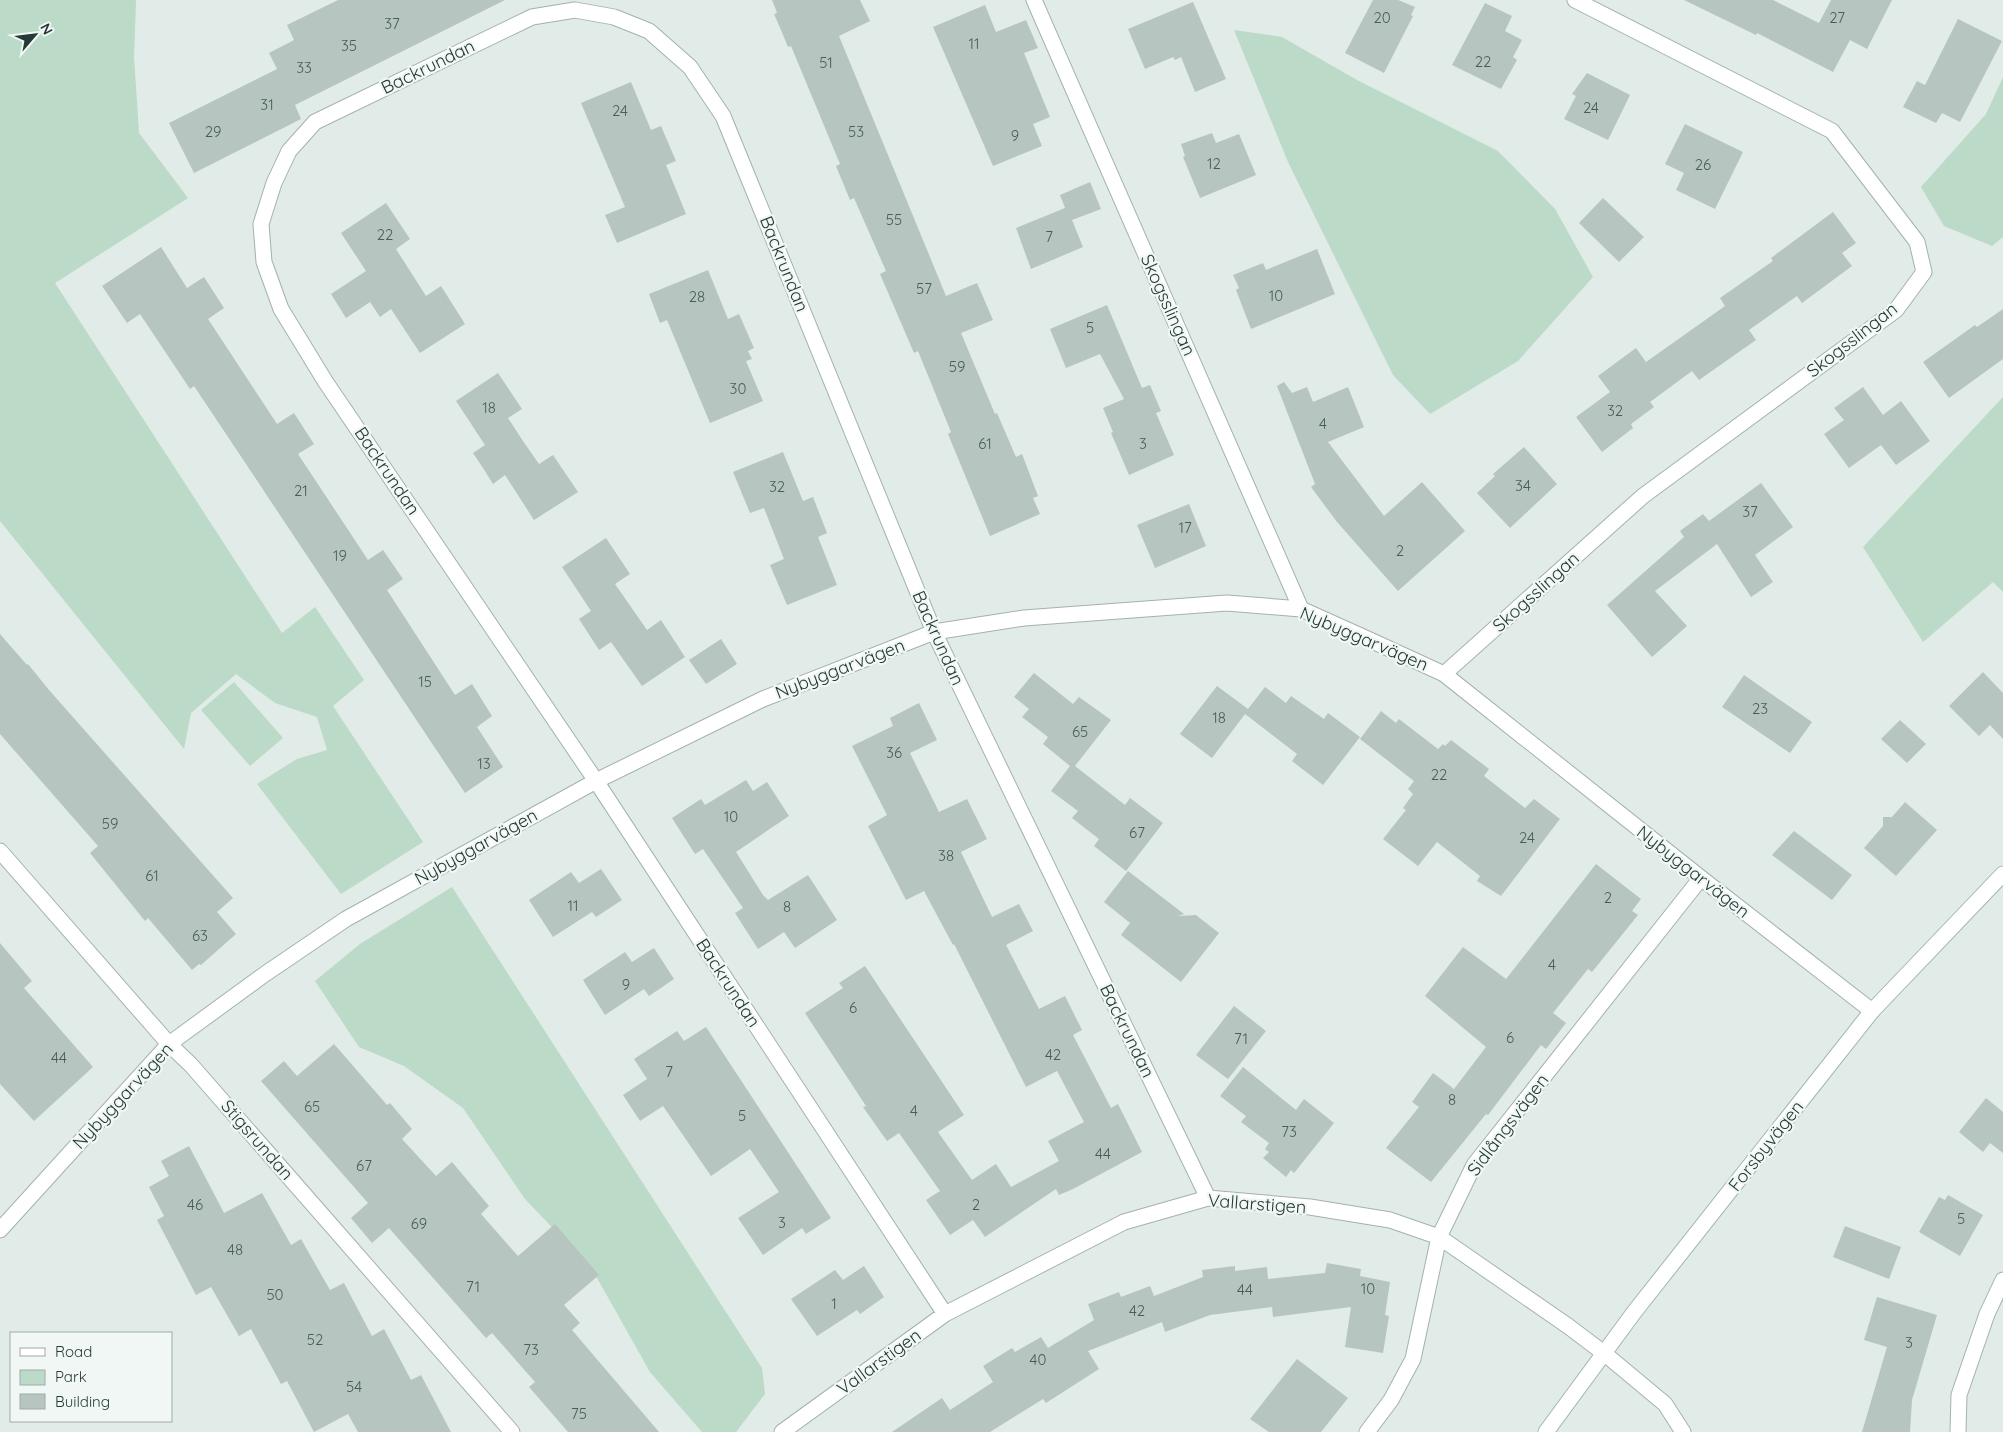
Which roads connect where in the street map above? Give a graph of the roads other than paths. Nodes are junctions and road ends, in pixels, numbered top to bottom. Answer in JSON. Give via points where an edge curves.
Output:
{"nodes":[{"id":1,"x":1034,"y":0,"type":"edge"},
{"id":2,"x":1575,"y":0,"type":"edge"},
{"id":3,"x":1301,"y":609,"type":"junction"},
{"id":4,"x":934,"y":632,"type":"junction"},
{"id":5,"x":1444,"y":674,"type":"junction"},
{"id":6,"x":596,"y":781,"type":"junction"},
{"id":7,"x":0,"y":851,"type":"edge"},
{"id":8,"x":2003,"y":874,"type":"edge"},
{"id":9,"x":1700,"y":878,"type":"junction"},
{"id":10,"x":1872,"y":1011,"type":"junction"},
{"id":11,"x":169,"y":1044,"type":"junction"},
{"id":12,"x":1208,"y":1198,"type":"junction"},
{"id":13,"x":0,"y":1230,"type":"edge"},
{"id":14,"x":1439,"y":1237,"type":"junction"},
{"id":15,"x":2003,"y":1280,"type":"edge"},
{"id":16,"x":945,"y":1314,"type":"junction"},
{"id":17,"x":1605,"y":1354,"type":"junction"},
{"id":18,"x":512,"y":1432,"type":"edge"},
{"id":19,"x":782,"y":1432,"type":"edge"},
{"id":20,"x":1367,"y":1432,"type":"edge"},
{"id":21,"x":1546,"y":1432,"type":"edge"},
{"id":22,"x":1683,"y":1432,"type":"edge"},
{"id":23,"x":1958,"y":1432,"type":"edge"}],
"edges":[{"from":1,"to":3,"type":"street","name":"Skogsslingan"},
{"from":2,"to":5,"type":"street","name":"Skogsslingan","via":[[1832,131],[1917,242],[1924,272],[1896,310],[1643,496]]},
{"from":3,"to":4,"type":"street","name":"Nybyggarvägen","via":[[1226,604],[1024,618]]},
{"from":3,"to":5,"type":"street","name":"Nybyggarvägen"},
{"from":4,"to":6,"type":"street","name":"Nybyggarvägen","via":[[763,699]]},
{"from":4,"to":6,"type":"street","name":"Backrundan","via":[[723,116],[690,67],[649,31],[614,17],[575,10],[532,17],[315,122],[289,151],[274,183],[261,224],[264,262],[281,309],[326,381]]},
{"from":4,"to":12,"type":"street","name":"Backrundan"},
{"from":5,"to":9,"type":"street","name":"Nybyggarvägen"},
{"from":6,"to":11,"type":"street","name":"Nybyggarvägen","via":[[346,919]]},
{"from":6,"to":16,"type":"street","name":"Backrundan"},
{"from":7,"to":11,"type":"street","name":"Stigsrundan"},
{"from":8,"to":10,"type":"street","name":"Forsbyvägen"},
{"from":9,"to":10,"type":"street","name":"Nybyggarvägen"},
{"from":9,"to":14,"type":"street","name":"Sidlångsvägen","via":[[1474,1165]]},
{"from":10,"to":17,"type":"street","name":"Forsbyvägen"},
{"from":11,"to":13,"type":"street","name":"Nybyggarvägen"},
{"from":11,"to":18,"type":"street","name":"Stigsrundan","via":[[191,1065]]},
{"from":12,"to":14,"type":"street","name":"Vallarstigen","via":[[1310,1207],[1390,1220]]},
{"from":12,"to":16,"type":"street","name":"Vallarstigen","via":[[1124,1222]]},
{"from":14,"to":17,"type":"street","name":"Vallarstigen"},
{"from":14,"to":20,"type":"street","name":"Sidlångsvägen","via":[[1413,1359],[1391,1400]]},
{"from":15,"to":23,"type":"street","via":[[1987,1314],[1959,1395]]},
{"from":16,"to":19,"type":"street","name":"Vallarstigen"},
{"from":17,"to":21,"type":"street","name":"Forsbyvägen"},
{"from":17,"to":22,"type":"street","name":"Vallarstigen","via":[[1665,1404]]}]}
